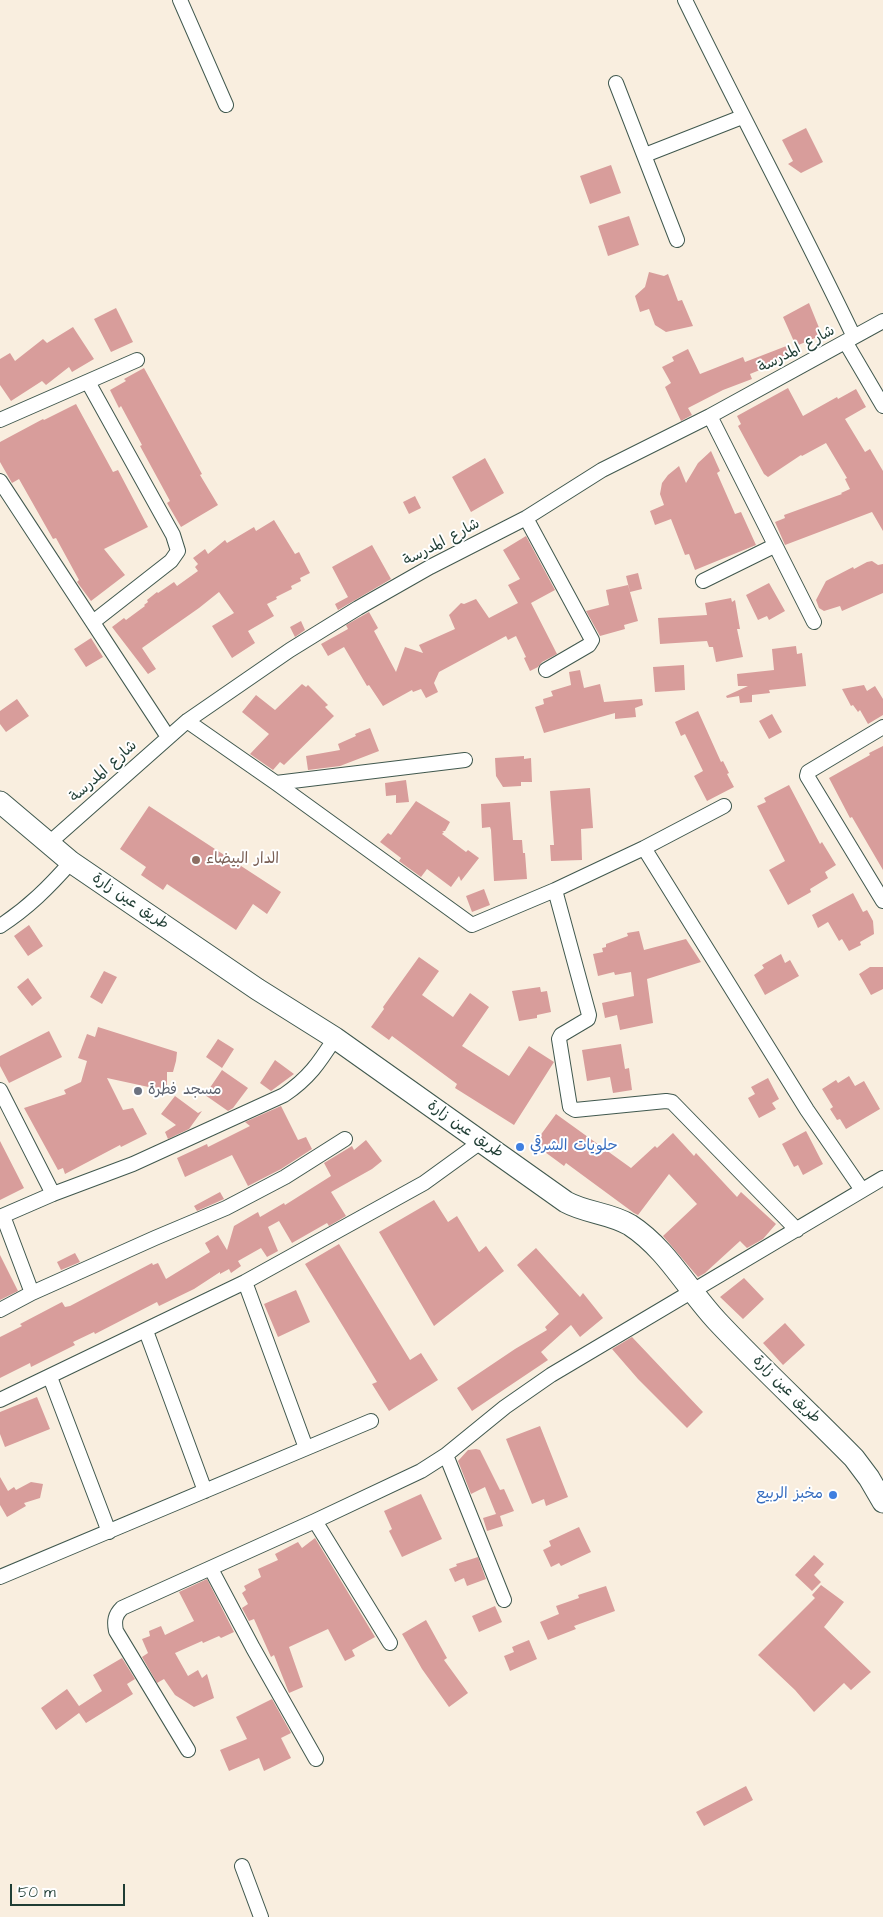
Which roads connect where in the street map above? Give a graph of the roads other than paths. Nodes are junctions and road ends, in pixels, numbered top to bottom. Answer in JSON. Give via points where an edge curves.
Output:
{"nodes":[{"id":1,"x":180,"y":0,"type":"edge"},
{"id":2,"x":685,"y":0,"type":"edge"},
{"id":3,"x":616,"y":83,"type":"dead end"},
{"id":4,"x":226,"y":105,"type":"dead end"},
{"id":5,"x":742,"y":117,"type":"junction"},
{"id":6,"x":645,"y":155,"type":"junction"},
{"id":7,"x":678,"y":240,"type":"dead end"},
{"id":8,"x":883,"y":321,"type":"edge"},
{"id":9,"x":850,"y":340,"type":"junction"},
{"id":10,"x":137,"y":360,"type":"dead end"},
{"id":11,"x":88,"y":382,"type":"junction"},
{"id":12,"x":883,"y":406,"type":"edge"},
{"id":13,"x":710,"y":416,"type":"junction"},
{"id":14,"x":0,"y":420,"type":"edge"},
{"id":15,"x":0,"y":481,"type":"edge"},
{"id":16,"x":526,"y":518,"type":"junction"},
{"id":17,"x":774,"y":546,"type":"junction"},
{"id":18,"x":703,"y":581,"type":"dead end"},
{"id":19,"x":93,"y":622,"type":"junction"},
{"id":20,"x":814,"y":622,"type":"dead end"},
{"id":21,"x":546,"y":670,"type":"dead end"},
{"id":22,"x":187,"y":721,"type":"junction"},
{"id":23,"x":883,"y":727,"type":"edge"},
{"id":24,"x":168,"y":737,"type":"junction"},
{"id":25,"x":466,"y":760,"type":"dead end"},
{"id":26,"x":276,"y":783,"type":"junction"},
{"id":27,"x":0,"y":802,"type":"edge"},
{"id":28,"x":724,"y":806,"type":"dead end"},
{"id":29,"x":48,"y":844,"type":"junction"},
{"id":30,"x":644,"y":848,"type":"junction"},
{"id":31,"x":71,"y":862,"type":"junction"},
{"id":32,"x":555,"y":890,"type":"junction"},
{"id":33,"x":883,"y":901,"type":"edge"},
{"id":34,"x":0,"y":926,"type":"edge"},
{"id":35,"x":336,"y":1038,"type":"junction"},
{"id":36,"x":0,"y":1090,"type":"edge"},
{"id":37,"x":345,"y":1139,"type":"dead end"},
{"id":38,"x":482,"y":1142,"type":"junction"},
{"id":39,"x":883,"y":1178,"type":"edge"},
{"id":40,"x":862,"y":1190,"type":"junction"},
{"id":41,"x":53,"y":1194,"type":"junction"},
{"id":42,"x":1,"y":1216,"type":"edge"},
{"id":43,"x":797,"y":1230,"type":"junction"},
{"id":44,"x":245,"y":1282,"type":"junction"},
{"id":45,"x":692,"y":1290,"type":"junction"},
{"id":46,"x":32,"y":1293,"type":"junction"},
{"id":47,"x":0,"y":1310,"type":"edge"},
{"id":48,"x":146,"y":1331,"type":"junction"},
{"id":49,"x":50,"y":1376,"type":"junction"},
{"id":50,"x":0,"y":1400,"type":"edge"},
{"id":51,"x":371,"y":1421,"type":"dead end"},
{"id":52,"x":306,"y":1448,"type":"junction"},
{"id":53,"x":446,"y":1456,"type":"junction"},
{"id":54,"x":205,"y":1491,"type":"junction"},
{"id":55,"x":883,"y":1500,"type":"edge"},
{"id":56,"x":315,"y":1521,"type":"junction"},
{"id":57,"x":109,"y":1532,"type":"junction"},
{"id":58,"x":211,"y":1569,"type":"junction"},
{"id":59,"x":0,"y":1578,"type":"edge"},
{"id":60,"x":504,"y":1600,"type":"dead end"},
{"id":61,"x":390,"y":1642,"type":"dead end"},
{"id":62,"x":188,"y":1750,"type":"dead end"},
{"id":63,"x":316,"y":1759,"type":"dead end"},
{"id":64,"x":242,"y":1866,"type":"dead end"},
{"id":65,"x":261,"y":1917,"type":"edge"}],
"edges":[{"from":1,"to":4,"type":"street"},
{"from":2,"to":5,"type":"street"},
{"from":3,"to":6,"type":"street"},
{"from":5,"to":6,"type":"street"},
{"from":5,"to":9,"type":"street","via":[[817,260]]},
{"from":6,"to":7,"type":"street"},
{"from":8,"to":9,"type":"street","name":"شارع المدرسة"},
{"from":9,"to":12,"type":"street"},
{"from":9,"to":13,"type":"street","name":"شارع المدرسة"},
{"from":10,"to":11,"type":"street"},
{"from":11,"to":14,"type":"street"},
{"from":11,"to":19,"type":"street","via":[[173,535],[178,551],[171,561]]},
{"from":13,"to":16,"type":"street","name":"شارع المدرسة","via":[[602,470]]},
{"from":13,"to":17,"type":"street"},
{"from":15,"to":19,"type":"street"},
{"from":16,"to":21,"type":"street","via":[[592,640],[589,645]]},
{"from":16,"to":22,"type":"street","name":"شارع المدرسة","via":[[358,608]]},
{"from":17,"to":18,"type":"street"},
{"from":17,"to":20,"type":"street"},
{"from":19,"to":24,"type":"street"},
{"from":22,"to":24,"type":"street","name":"شارع المدرسة"},
{"from":22,"to":26,"type":"street"},
{"from":23,"to":33,"type":"street","via":[[808,772],[808,776]]},
{"from":24,"to":29,"type":"street","name":"شارع المدرسة"},
{"from":25,"to":26,"type":"street"},
{"from":26,"to":32,"type":"street","via":[[472,925]]},
{"from":27,"to":29,"type":"main road","name":"طريق عين زارة"},
{"from":28,"to":30,"type":"street"},
{"from":29,"to":31,"type":"main road","name":"طريق عين زارة"},
{"from":30,"to":32,"type":"street"},
{"from":30,"to":40,"type":"street","via":[[807,1110]]},
{"from":31,"to":34,"type":"street","via":[[47,890]]},
{"from":31,"to":35,"type":"main road","name":"طريق عين زارة","via":[[257,989]]},
{"from":32,"to":43,"type":"street","via":[[589,1015],[559,1039],[570,1107],[575,1110],[672,1102]]},
{"from":35,"to":38,"type":"main road","name":"طريق عين زارة"},
{"from":35,"to":41,"type":"street","via":[[303,1082],[284,1096],[133,1164]]},
{"from":36,"to":41,"type":"street"},
{"from":37,"to":46,"type":"street","via":[[285,1177],[226,1208]]},
{"from":38,"to":44,"type":"street","via":[[424,1183]]},
{"from":38,"to":45,"type":"main road","name":"طريق عين زارة","via":[[576,1208],[630,1225],[666,1257]]},
{"from":39,"to":40,"type":"street"},
{"from":40,"to":43,"type":"street"},
{"from":41,"to":42,"type":"street"},
{"from":42,"to":46,"type":"street"},
{"from":43,"to":45,"type":"street"},
{"from":44,"to":48,"type":"street"},
{"from":44,"to":52,"type":"street"},
{"from":45,"to":53,"type":"street","via":[[527,1391]]},
{"from":45,"to":55,"type":"main road","name":"طريق عين زارة","via":[[716,1320],[854,1458]]},
{"from":46,"to":47,"type":"street"},
{"from":48,"to":49,"type":"street"},
{"from":48,"to":54,"type":"street"},
{"from":49,"to":50,"type":"street"},
{"from":49,"to":57,"type":"street"},
{"from":51,"to":52,"type":"street"},
{"from":52,"to":54,"type":"street"},
{"from":53,"to":56,"type":"street"},
{"from":53,"to":60,"type":"street"},
{"from":54,"to":57,"type":"street"},
{"from":56,"to":58,"type":"street"},
{"from":56,"to":61,"type":"street"},
{"from":57,"to":59,"type":"street"},
{"from":58,"to":62,"type":"street","via":[[122,1608],[115,1622],[116,1631]]},
{"from":58,"to":63,"type":"street"},
{"from":64,"to":65,"type":"street"}]}
